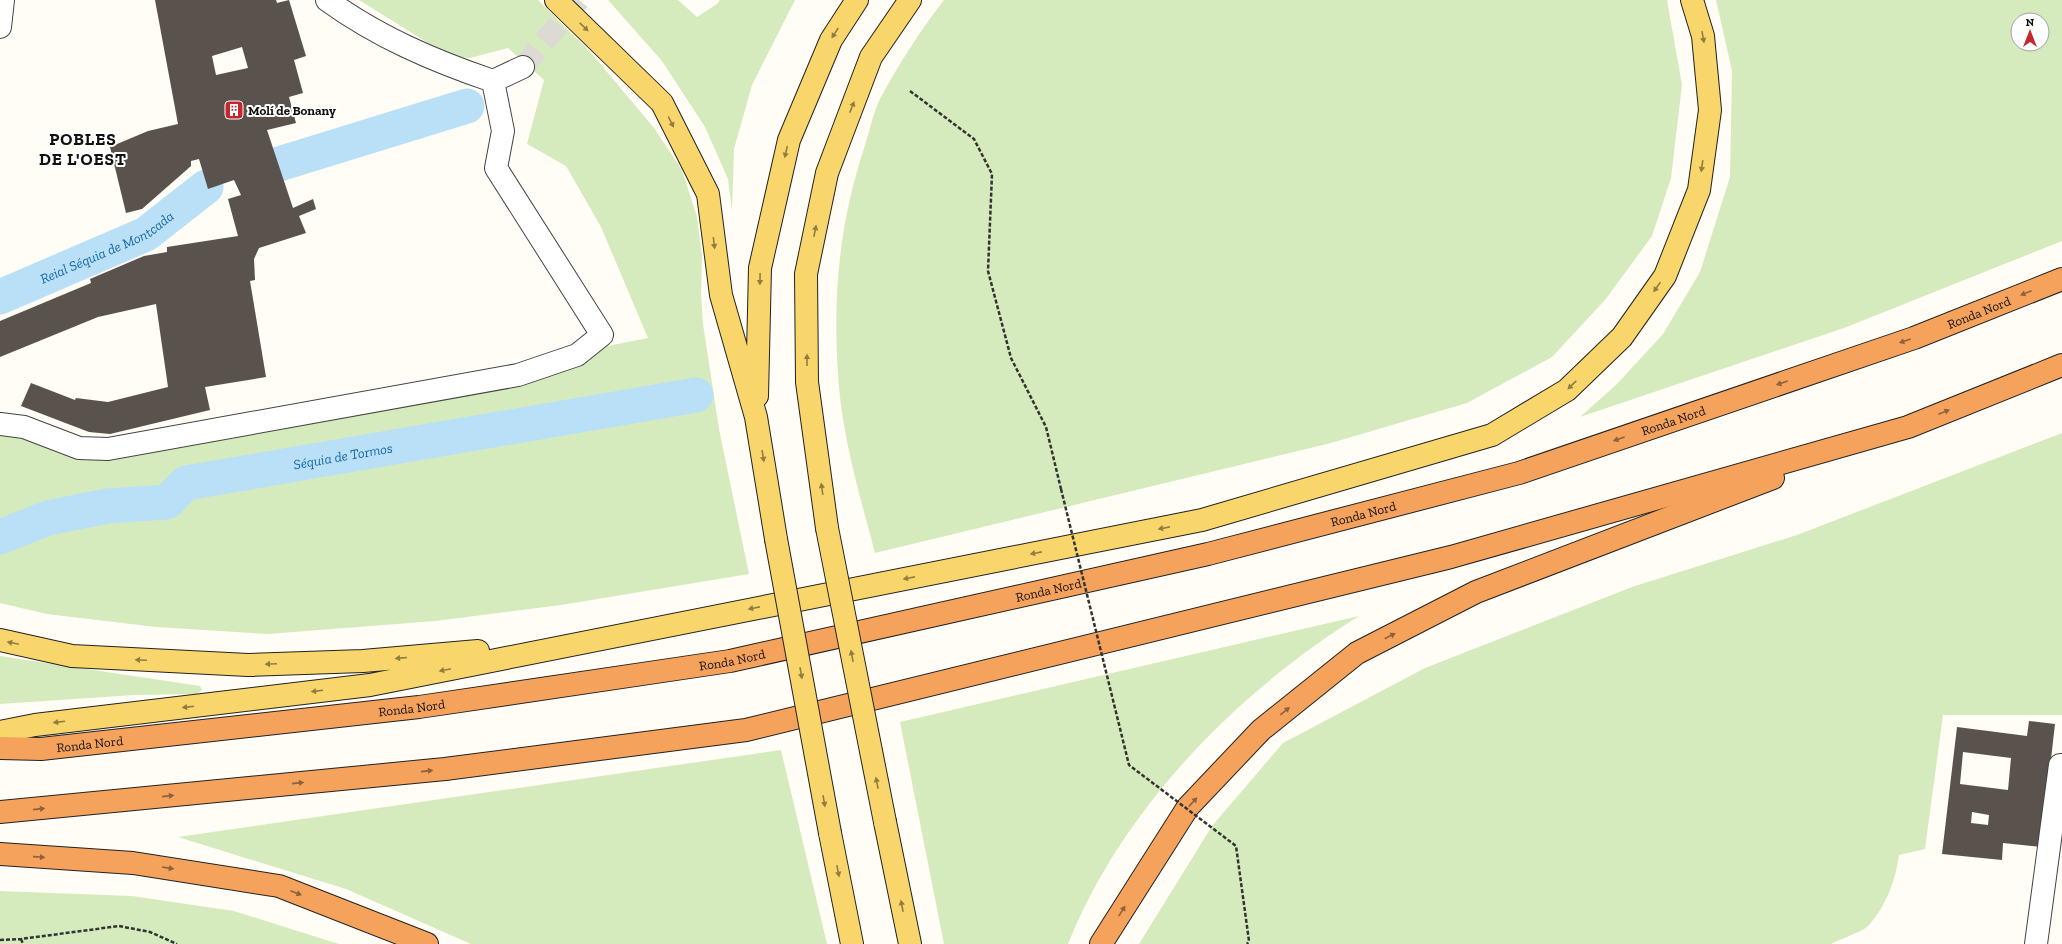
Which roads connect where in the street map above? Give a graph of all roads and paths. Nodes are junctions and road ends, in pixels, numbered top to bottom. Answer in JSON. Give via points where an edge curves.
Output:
{"nodes":[{"id":1,"x":3,"y":0,"type":"edge"},
{"id":2,"x":326,"y":0,"type":"edge"},
{"id":3,"x":556,"y":0,"type":"edge"},
{"id":4,"x":857,"y":0,"type":"edge"},
{"id":5,"x":910,"y":0,"type":"edge"},
{"id":6,"x":1692,"y":0,"type":"edge"},
{"id":7,"x":0,"y":27,"type":"edge"},
{"id":8,"x":523,"y":67,"type":"tunnel mouth"},
{"id":9,"x":493,"y":81,"type":"junction"},
{"id":10,"x":910,"y":91,"type":"dead end"},
{"id":11,"x":2062,"y":279,"type":"edge"},
{"id":12,"x":2062,"y":365,"type":"edge"},
{"id":13,"x":756,"y":417,"type":"junction"},
{"id":14,"x":0,"y":424,"type":"edge"},
{"id":15,"x":1908,"y":426,"type":"junction"},
{"id":16,"x":0,"y":640,"type":"edge"},
{"id":17,"x":579,"y":642,"type":"junction"},
{"id":18,"x":0,"y":732,"type":"edge"},
{"id":19,"x":0,"y":748,"type":"edge"},
{"id":20,"x":2062,"y":764,"type":"edge"},
{"id":21,"x":0,"y":812,"type":"edge"},
{"id":22,"x":0,"y":854,"type":"edge"},
{"id":23,"x":21,"y":939,"type":"junction"},
{"id":24,"x":0,"y":940,"type":"edge"},
{"id":25,"x":22,"y":944,"type":"edge"},
{"id":26,"x":177,"y":944,"type":"edge"},
{"id":27,"x":427,"y":944,"type":"edge"},
{"id":28,"x":852,"y":944,"type":"edge"},
{"id":29,"x":910,"y":944,"type":"edge"},
{"id":30,"x":1101,"y":944,"type":"edge"},
{"id":31,"x":1247,"y":944,"type":"edge"},
{"id":32,"x":2036,"y":944,"type":"edge"}],
"edges":[{"from":1,"to":7,"type":"street"},
{"from":2,"to":9,"type":"street","via":[[376,32],[418,54]]},
{"from":3,"to":13,"type":"main road","one_way":true,"via":[[662,103],[708,194],[721,296]]},
{"from":4,"to":13,"type":"main road","one_way":true,"via":[[831,40],[789,140],[760,268]]},
{"from":29,"to":5,"type":"main road","one_way":true,"bridge":true,"via":[[827,528],[807,382],[806,274],[826,173],[871,57]]},
{"from":6,"to":17,"type":"main road","one_way":true,"via":[[1703,36],[1710,110],[1699,190],[1665,276],[1622,337],[1567,390],[1492,435],[1202,520]]},
{"from":8,"to":9,"type":"street"},
{"from":9,"to":14,"type":"street","via":[[503,131],[496,168],[602,335],[577,355],[518,375],[108,449],[79,448],[24,427]]},
{"from":10,"to":31,"type":"path","bridge":true,"via":[[974,139],[992,174],[988,271],[1011,358],[1046,427],[1129,765],[1236,846],[1249,941]]},
{"from":11,"to":19,"type":"highway","name":"Ronda Nord","one_way":true,"via":[[1914,338],[1519,473],[1208,554],[730,661],[419,707],[41,749]]},
{"from":15,"to":12,"type":"highway","one_way":true},
{"from":13,"to":28,"type":"main road","one_way":true,"bridge":true,"via":[[776,539]]},
{"from":21,"to":15,"type":"highway","one_way":true,"via":[[445,769],[746,730],[1451,557]]},
{"from":30,"to":15,"type":"highway","one_way":true,"via":[[1188,807],[1261,730],[1357,653],[1476,592]]},
{"from":17,"to":16,"type":"main road","one_way":true,"via":[[363,661],[248,665],[72,656]]},
{"from":17,"to":18,"type":"main road","one_way":true,"via":[[370,685],[35,725]]},
{"from":20,"to":32,"type":"street"},
{"from":22,"to":27,"type":"highway","one_way":true,"via":[[133,863],[279,886]]},
{"from":23,"to":24,"type":"path"},
{"from":23,"to":25,"type":"path"},
{"from":23,"to":26,"type":"path","via":[[119,926],[150,932]]}]}
